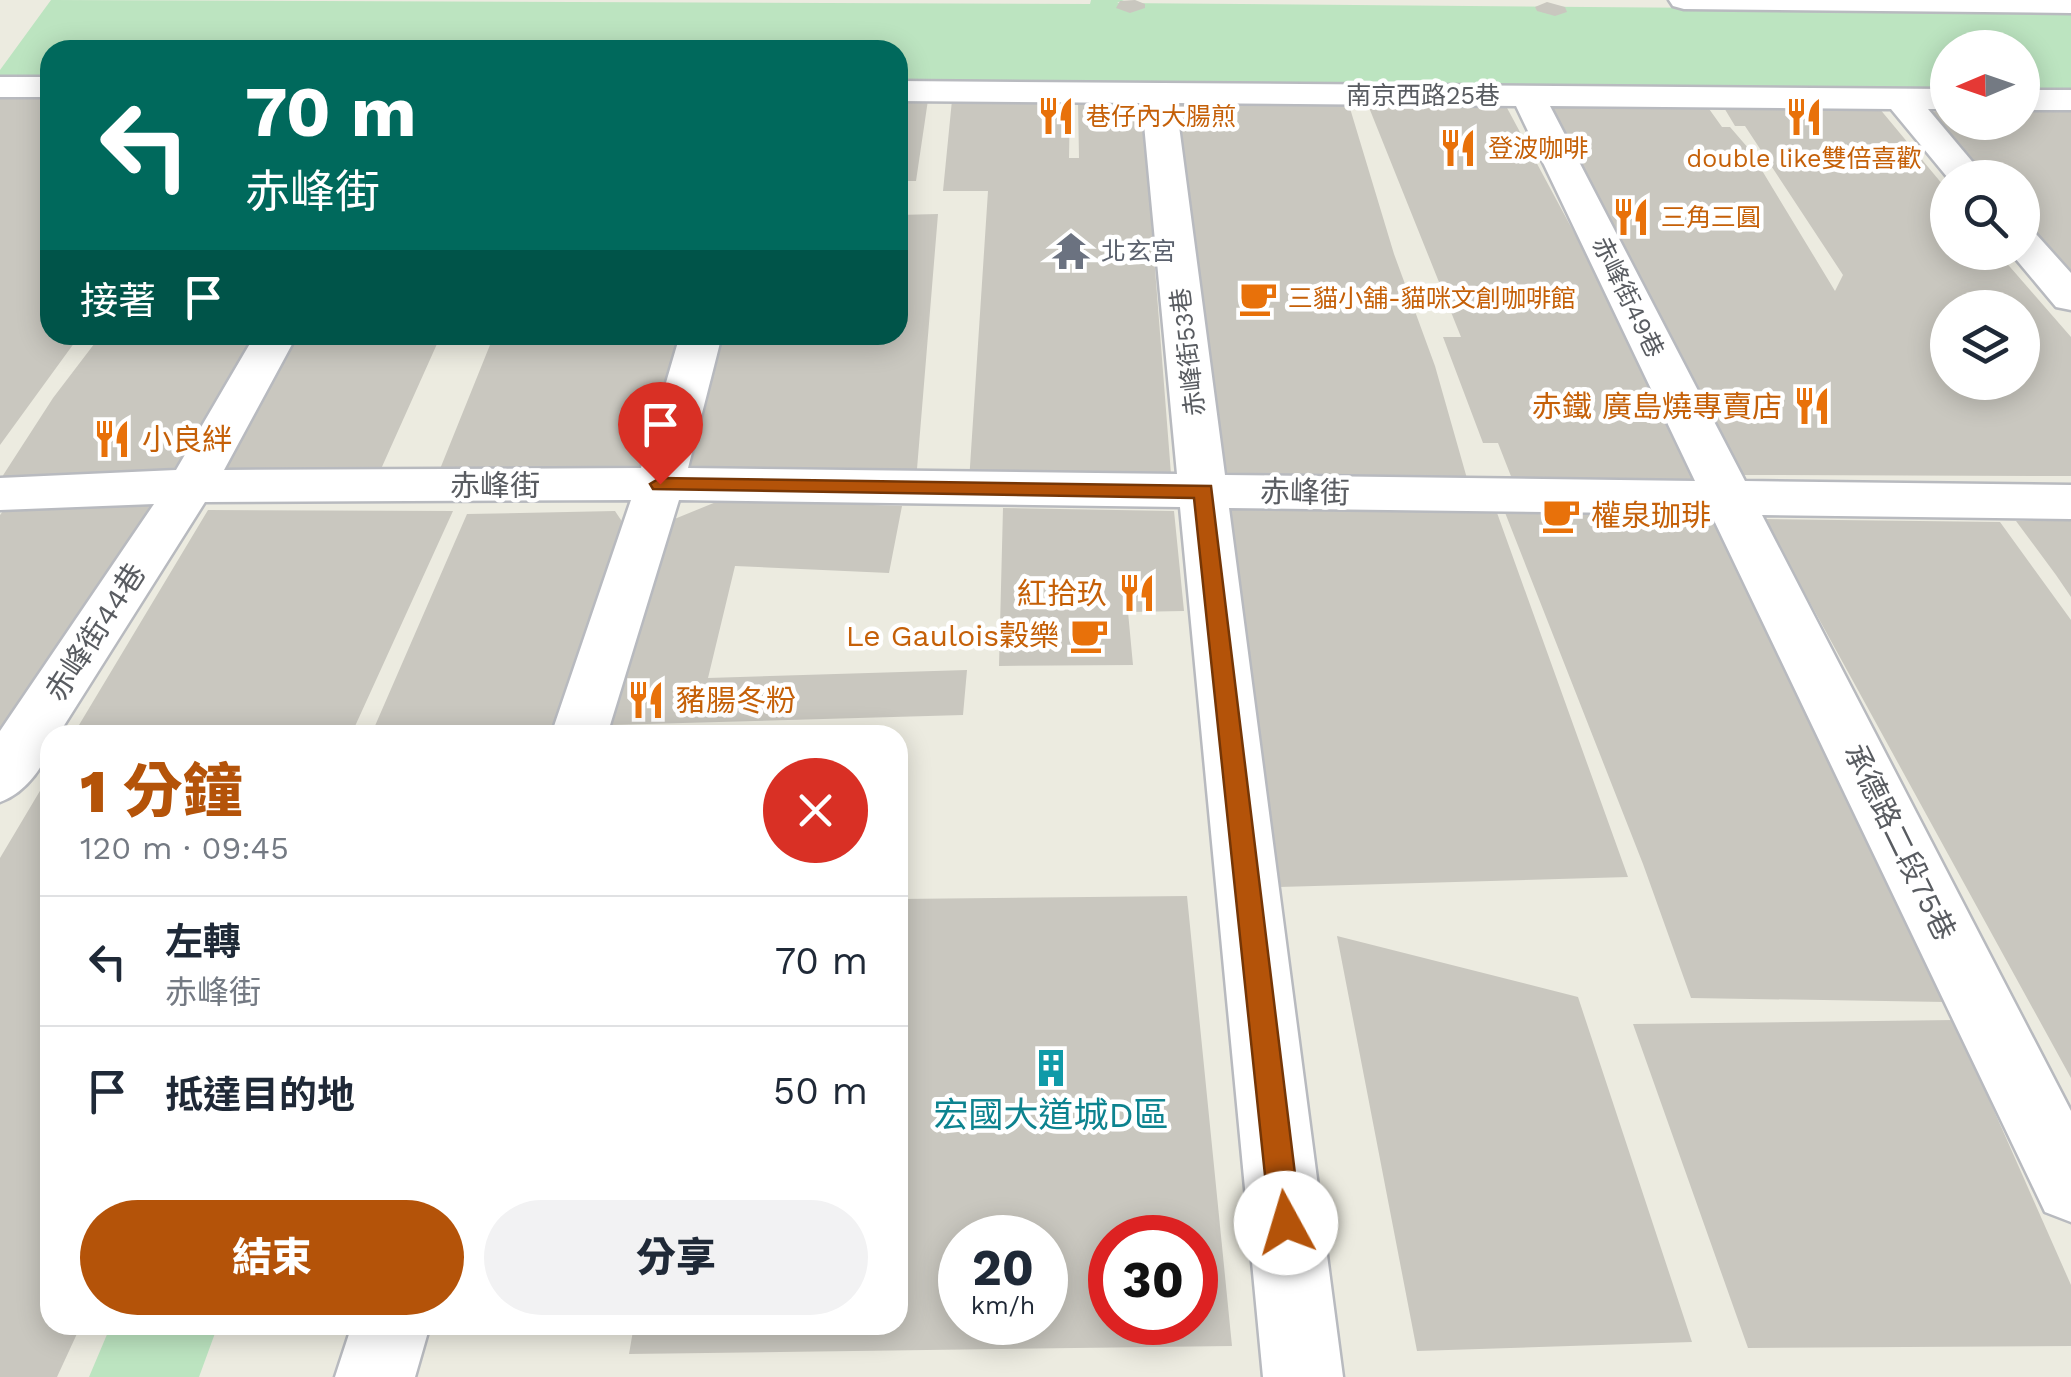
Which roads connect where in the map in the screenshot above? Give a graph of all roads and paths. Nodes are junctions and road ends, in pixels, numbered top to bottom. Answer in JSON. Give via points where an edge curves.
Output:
{"nodes":[{"id":1,"x":1684,"y":0,"type":"edge"},
{"id":2,"x":1935,"y":1,"type":"edge"},
{"id":3,"x":2071,"y":4,"type":"edge"},
{"id":4,"x":0,"y":87,"type":"edge"},
{"id":5,"x":40,"y":87,"type":"edge"},
{"id":6,"x":908,"y":91,"type":"edge"},
{"id":7,"x":1158,"y":93,"type":"junction"},
{"id":8,"x":1528,"y":96,"type":"junction"},
{"id":9,"x":1900,"y":99,"type":"junction"},
{"id":10,"x":1930,"y":99,"type":"edge"},
{"id":11,"x":2040,"y":100,"type":"edge"},
{"id":12,"x":2071,"y":100,"type":"edge"},
{"id":13,"x":1953,"y":160,"type":"edge"},
{"id":14,"x":2040,"y":263,"type":"edge"},
{"id":15,"x":2071,"y":298,"type":"edge"},
{"id":16,"x":270,"y":345,"type":"edge"},
{"id":17,"x":698,"y":345,"type":"edge"},
{"id":18,"x":660,"y":484,"type":"junction"},
{"id":19,"x":191,"y":486,"type":"junction"},
{"id":20,"x":1204,"y":491,"type":"junction"},
{"id":21,"x":0,"y":494,"type":"edge"},
{"id":22,"x":1728,"y":497,"type":"junction"},
{"id":23,"x":2071,"y":502,"type":"edge"},
{"id":24,"x":583,"y":725,"type":"edge"},
{"id":25,"x":0,"y":778,"type":"edge"},
{"id":26,"x":2071,"y":1186,"type":"edge"},
{"id":27,"x":388,"y":1335,"type":"edge"},
{"id":28,"x":375,"y":1377,"type":"edge"},
{"id":29,"x":1303,"y":1377,"type":"edge"}],
"edges":[{"from":1,"to":2,"type":"street"},
{"from":2,"to":3,"type":"street"},
{"from":4,"to":5,"type":"street"},
{"from":6,"to":7,"type":"street","name":"南京西路25巷"},
{"from":7,"to":8,"type":"street","name":"南京西路25巷"},
{"from":7,"to":20,"type":"street","name":"赤峰街53巷"},
{"from":8,"to":9,"type":"street","name":"南京西路25巷"},
{"from":8,"to":22,"type":"street","name":"赤峰街49巷"},
{"from":9,"to":10,"type":"street","name":"南京西路25巷"},
{"from":9,"to":13,"type":"street"},
{"from":11,"to":12,"type":"street"},
{"from":14,"to":15,"type":"street"},
{"from":16,"to":19,"type":"street","name":"赤峰街44巷"},
{"from":17,"to":18,"type":"street"},
{"from":18,"to":19,"type":"street","name":"赤峰街"},
{"from":18,"to":20,"type":"street","name":"赤峰街"},
{"from":18,"to":24,"type":"street"},
{"from":19,"to":21,"type":"street","name":"赤峰街"},
{"from":19,"to":25,"type":"street","name":"赤峰街44巷"},
{"from":20,"to":22,"type":"street","name":"赤峰街"},
{"from":20,"to":29,"type":"street","name":"赤峰街53巷"},
{"from":22,"to":23,"type":"street","name":"赤峰街"},
{"from":22,"to":26,"type":"street","name":"承德路二段75巷"},
{"from":27,"to":28,"type":"street"}]}
